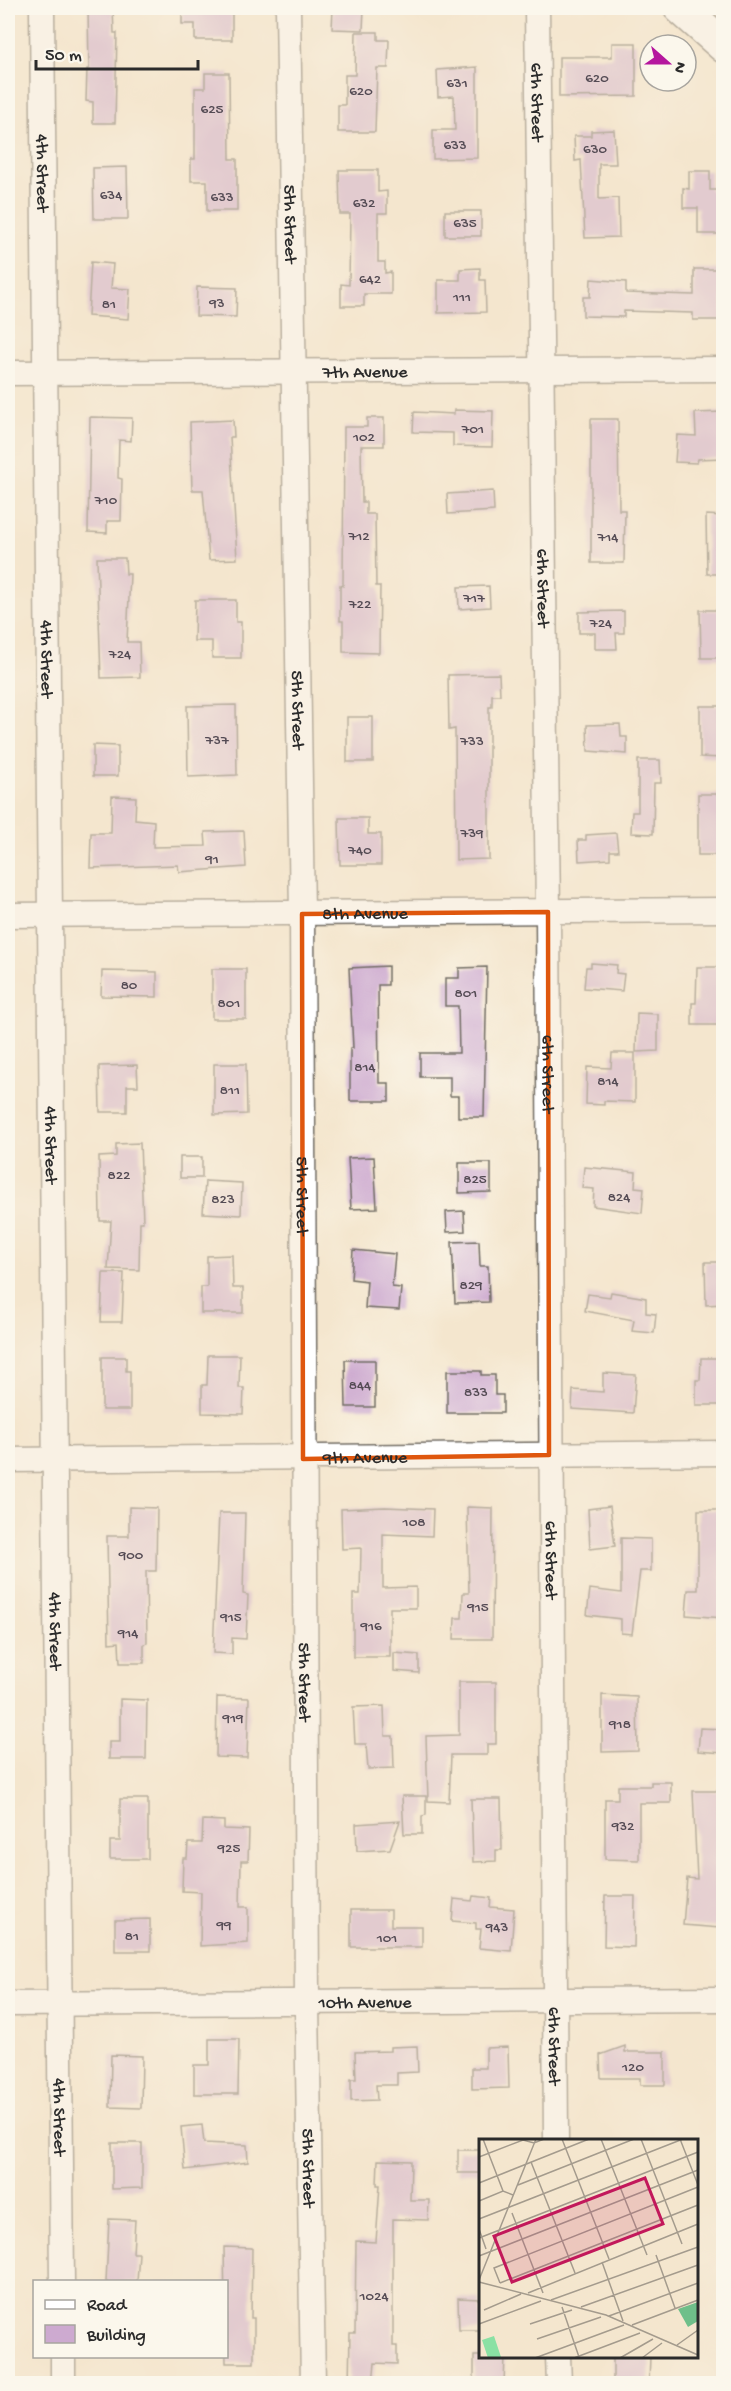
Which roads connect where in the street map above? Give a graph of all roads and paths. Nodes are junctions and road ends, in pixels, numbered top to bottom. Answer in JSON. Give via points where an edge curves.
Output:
{"nodes":[{"id":1,"x":42,"y":8,"type":"edge"},
{"id":2,"x":288,"y":8,"type":"edge"},
{"id":3,"x":537,"y":8,"type":"edge"},
{"id":4,"x":681,"y":8,"type":"edge"},
{"id":5,"x":723,"y":46,"type":"edge"},
{"id":6,"x":723,"y":369,"type":"edge"},
{"id":7,"x":543,"y":370,"type":"junction"},
{"id":8,"x":294,"y":372,"type":"junction"},
{"id":9,"x":8,"y":373,"type":"edge"},
{"id":10,"x":45,"y":373,"type":"junction"},
{"id":11,"x":723,"y":910,"type":"edge"},
{"id":12,"x":548,"y":912,"type":"junction"},
{"id":13,"x":302,"y":914,"type":"junction"},
{"id":14,"x":8,"y":915,"type":"edge"},
{"id":15,"x":50,"y":915,"type":"junction"},
{"id":16,"x":723,"y":1454,"type":"edge"},
{"id":17,"x":549,"y":1455,"type":"junction"},
{"id":18,"x":303,"y":1459,"type":"junction"},
{"id":19,"x":8,"y":1460,"type":"edge"},
{"id":20,"x":56,"y":1460,"type":"junction"},
{"id":21,"x":723,"y":1999,"type":"edge"},
{"id":22,"x":555,"y":2000,"type":"junction"},
{"id":23,"x":307,"y":2003,"type":"junction"},
{"id":24,"x":8,"y":2004,"type":"edge"},
{"id":25,"x":59,"y":2004,"type":"junction"},
{"id":26,"x":556,"y":2139,"type":"edge"},
{"id":27,"x":62,"y":2280,"type":"edge"},
{"id":28,"x":63,"y":2358,"type":"edge"},
{"id":29,"x":558,"y":2358,"type":"edge"},
{"id":30,"x":63,"y":2384,"type":"edge"},
{"id":31,"x":313,"y":2384,"type":"edge"},
{"id":32,"x":559,"y":2384,"type":"edge"}],
"edges":[{"from":1,"to":10,"type":"street","name":"4th Street"},
{"from":2,"to":8,"type":"street","name":"5th Street"},
{"from":3,"to":7,"type":"street","name":"6th Street"},
{"from":4,"to":5,"type":"main road"},
{"from":6,"to":7,"type":"street","name":"7th Avenue"},
{"from":7,"to":8,"type":"street","name":"7th Avenue"},
{"from":7,"to":12,"type":"street","name":"6th Street"},
{"from":8,"to":10,"type":"street","name":"7th Avenue"},
{"from":8,"to":13,"type":"street","name":"5th Street"},
{"from":9,"to":10,"type":"street","name":"7th Avenue"},
{"from":10,"to":15,"type":"street","name":"4th Street"},
{"from":11,"to":12,"type":"street","name":"8th Avenue"},
{"from":12,"to":13,"type":"street","name":"8th Avenue"},
{"from":12,"to":17,"type":"street","name":"6th Street"},
{"from":13,"to":15,"type":"street","name":"8th Avenue"},
{"from":13,"to":18,"type":"street","name":"5th Street"},
{"from":14,"to":15,"type":"street","name":"8th Avenue"},
{"from":15,"to":20,"type":"street","name":"4th Street"},
{"from":16,"to":17,"type":"street","name":"9th Avenue"},
{"from":17,"to":18,"type":"street","name":"9th Avenue"},
{"from":17,"to":22,"type":"street","name":"6th Street"},
{"from":18,"to":20,"type":"street","name":"9th Avenue"},
{"from":18,"to":23,"type":"street","name":"5th Street"},
{"from":19,"to":20,"type":"street","name":"9th Avenue"},
{"from":20,"to":25,"type":"street","name":"4th Street"},
{"from":21,"to":22,"type":"street","name":"10th Avenue"},
{"from":22,"to":23,"type":"street","name":"10th Avenue"},
{"from":22,"to":26,"type":"street","name":"6th Street"},
{"from":23,"to":25,"type":"street","name":"10th Avenue"},
{"from":23,"to":31,"type":"street","name":"5th Street"},
{"from":24,"to":25,"type":"street","name":"10th Avenue"},
{"from":25,"to":27,"type":"street","name":"4th Street"},
{"from":28,"to":30,"type":"street"},
{"from":29,"to":32,"type":"street"}]}
